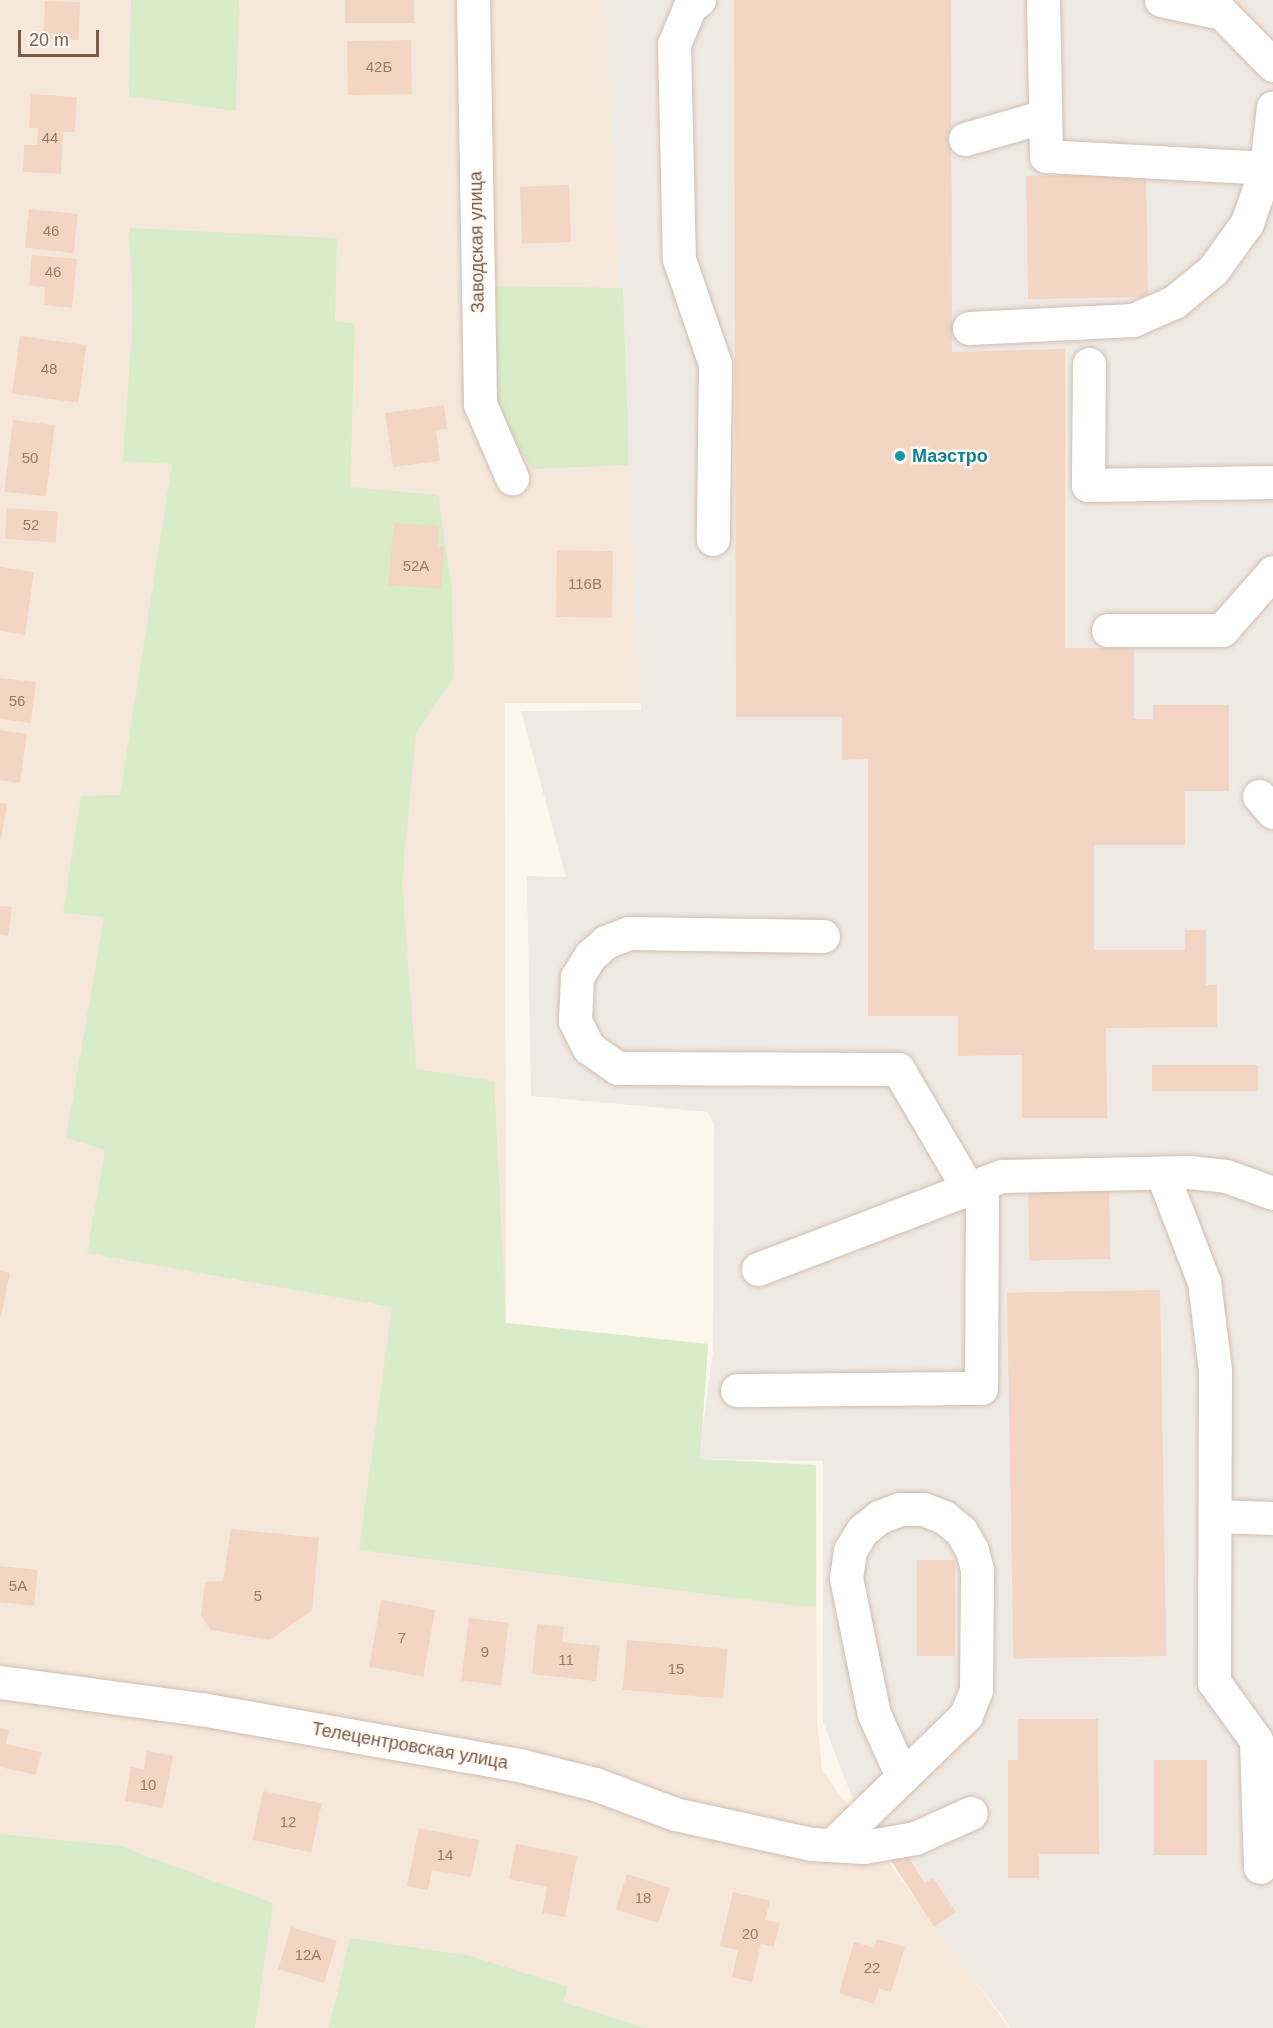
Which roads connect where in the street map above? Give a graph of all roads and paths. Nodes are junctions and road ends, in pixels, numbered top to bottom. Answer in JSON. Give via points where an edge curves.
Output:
{"nodes":[{"id":1,"x":473,"y":0,"type":"edge"},
{"id":2,"x":699,"y":0,"type":"edge"},
{"id":3,"x":1043,"y":0,"type":"edge"},
{"id":4,"x":1161,"y":0,"type":"edge"},
{"id":5,"x":1273,"y":65,"type":"edge"},
{"id":6,"x":1273,"y":107,"type":"edge"},
{"id":7,"x":1046,"y":116,"type":"junction"},
{"id":8,"x":965,"y":139,"type":"dead end"},
{"id":9,"x":1266,"y":168,"type":"junction"},
{"id":10,"x":969,"y":328,"type":"dead end"},
{"id":11,"x":1089,"y":364,"type":"dead end"},
{"id":12,"x":513,"y":478,"type":"dead end"},
{"id":13,"x":1273,"y":482,"type":"edge"},
{"id":14,"x":713,"y":539,"type":"dead end"},
{"id":15,"x":1273,"y":572,"type":"edge"},
{"id":16,"x":1108,"y":630,"type":"dead end"},
{"id":17,"x":824,"y":936,"type":"dead end"},
{"id":18,"x":1162,"y":1173,"type":"junction"},
{"id":19,"x":975,"y":1188,"type":"junction"},
{"id":20,"x":1273,"y":1193,"type":"edge"},
{"id":21,"x":758,"y":1269,"type":"dead end"},
{"id":22,"x":737,"y":1390,"type":"dead end"},
{"id":23,"x":1215,"y":1516,"type":"junction"},
{"id":24,"x":1273,"y":1518,"type":"edge"},
{"id":25,"x":0,"y":1682,"type":"edge"},
{"id":26,"x":902,"y":1776,"type":"junction"},
{"id":27,"x":971,"y":1814,"type":"dead end"},
{"id":28,"x":822,"y":1845,"type":"junction"},
{"id":29,"x":1260,"y":1867,"type":"dead end"}],
"edges":[{"from":1,"to":12,"type":"street","name":"Заводская улица","via":[[480,404]]},
{"from":2,"to":14,"type":"street","via":[[690,6],[674,44],[678,223],[679,259],[715,364]]},
{"from":3,"to":7,"type":"street"},
{"from":4,"to":5,"type":"street","via":[[1222,13]]},
{"from":6,"to":9,"type":"street"},
{"from":7,"to":8,"type":"street"},
{"from":7,"to":9,"type":"street","via":[[1046,156]]},
{"from":9,"to":10,"type":"street","via":[[1247,222],[1213,270],[1174,302],[1133,320]]},
{"from":11,"to":13,"type":"street","via":[[1088,485]]},
{"from":15,"to":16,"type":"street","via":[[1222,630]]},
{"from":17,"to":19,"type":"street","via":[[629,933],[606,942],[590,956],[577,977],[573,998],[580,1035],[602,1060],[618,1068],[897,1069]]},
{"from":18,"to":19,"type":"street","via":[[1002,1176]]},
{"from":18,"to":20,"type":"street","via":[[1226,1176]]},
{"from":18,"to":23,"type":"street","via":[[1204,1282],[1215,1370]]},
{"from":19,"to":21,"type":"street"},
{"from":19,"to":22,"type":"street","via":[[981,1388]]},
{"from":23,"to":24,"type":"street"},
{"from":23,"to":29,"type":"street","via":[[1214,1682],[1257,1740]]},
{"from":25,"to":28,"type":"street","name":"Телецентровская улица","via":[[201,1709],[523,1766],[595,1784],[675,1814]]},
{"from":26,"to":26,"type":"street","via":[[966,1715],[976,1690],[972,1550],[961,1531],[944,1517],[923,1509],[879,1516],[862,1531],[850,1550],[846,1578],[874,1714]]},
{"from":26,"to":28,"type":"street"},
{"from":27,"to":28,"type":"street","name":"Телецентровская улица","via":[[915,1838],[864,1847]]}]}
